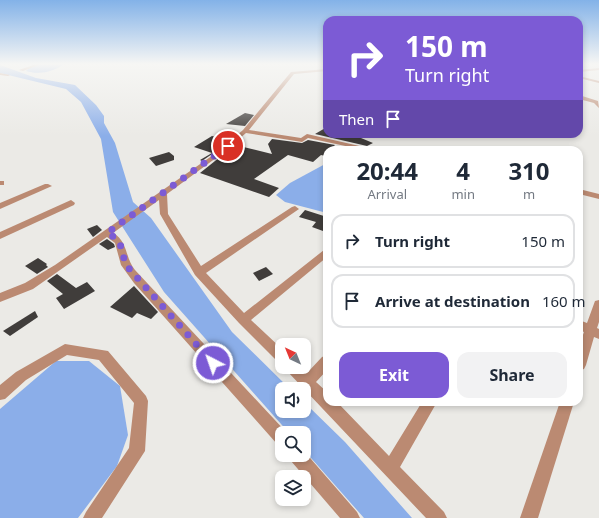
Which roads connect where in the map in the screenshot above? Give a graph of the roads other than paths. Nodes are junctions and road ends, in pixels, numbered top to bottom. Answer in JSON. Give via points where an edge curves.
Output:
{"nodes":[{"id":1,"x":280,"y":88,"type":"edge"},
{"id":2,"x":583,"y":99,"type":"edge"},
{"id":3,"x":599,"y":106,"type":"edge"},
{"id":4,"x":245,"y":131,"type":"junction"},
{"id":5,"x":355,"y":146,"type":"edge"},
{"id":6,"x":48,"y":186,"type":"dead end"},
{"id":7,"x":583,"y":192,"type":"edge"},
{"id":8,"x":161,"y":194,"type":"junction"},
{"id":9,"x":599,"y":197,"type":"edge"},
{"id":10,"x":71,"y":203,"type":"dead end"},
{"id":11,"x":0,"y":206,"type":"edge"},
{"id":12,"x":295,"y":209,"type":"dead end"},
{"id":13,"x":109,"y":232,"type":"junction"},
{"id":14,"x":0,"y":236,"type":"edge"},
{"id":15,"x":323,"y":255,"type":"edge"},
{"id":16,"x":199,"y":272,"type":"junction"},
{"id":17,"x":0,"y":298,"type":"edge"},
{"id":18,"x":599,"y":304,"type":"edge"},
{"id":19,"x":243,"y":320,"type":"junction"},
{"id":20,"x":589,"y":330,"type":"edge"},
{"id":21,"x":275,"y":350,"type":"edge"},
{"id":22,"x":583,"y":351,"type":"edge"},
{"id":23,"x":323,"y":365,"type":"edge"},
{"id":24,"x":299,"y":374,"type":"edge"},
{"id":25,"x":308,"y":382,"type":"joint"},
{"id":26,"x":311,"y":385,"type":"edge"},
{"id":27,"x":0,"y":394,"type":"edge"},
{"id":28,"x":323,"y":398,"type":"edge"},
{"id":29,"x":331,"y":406,"type":"edge"},
{"id":30,"x":428,"y":406,"type":"edge"},
{"id":31,"x":566,"y":406,"type":"edge"},
{"id":32,"x":275,"y":431,"type":"edge"},
{"id":33,"x":303,"y":462,"type":"edge"},
{"id":34,"x":390,"y":469,"type":"junction"},
{"id":35,"x":92,"y":518,"type":"edge"},
{"id":36,"x":351,"y":518,"type":"edge"},
{"id":37,"x":438,"y":518,"type":"edge"},
{"id":38,"x":528,"y":518,"type":"edge"}],
"edges":[{"from":1,"to":4,"type":"street"},
{"from":2,"to":3,"type":"street","via":[[596,102]]},
{"from":4,"to":5,"type":"street","via":[[302,140],[307,136]]},
{"from":4,"to":8,"type":"street"},
{"from":6,"to":11,"type":"street"},
{"from":7,"to":9,"type":"street"},
{"from":8,"to":13,"type":"street"},
{"from":8,"to":16,"type":"street","via":[[164,214]]},
{"from":10,"to":14,"type":"street"},
{"from":12,"to":16,"type":"street"},
{"from":13,"to":17,"type":"street","via":[[29,286]]},
{"from":13,"to":32,"type":"street","via":[[116,237],[125,264],[138,280]]},
{"from":15,"to":19,"type":"street"},
{"from":16,"to":19,"type":"street"},
{"from":18,"to":20,"type":"street"},
{"from":19,"to":21,"type":"street"},
{"from":20,"to":22,"type":"street"},
{"from":23,"to":25,"type":"street"},
{"from":24,"to":25,"type":"street"},
{"from":26,"to":28,"type":"street"},
{"from":27,"to":35,"type":"street","via":[[21,376],[65,349],[103,355],[141,401],[137,451]]},
{"from":29,"to":34,"type":"street"},
{"from":30,"to":34,"type":"street"},
{"from":31,"to":38,"type":"street"},
{"from":33,"to":36,"type":"street"},
{"from":34,"to":37,"type":"street"}]}
